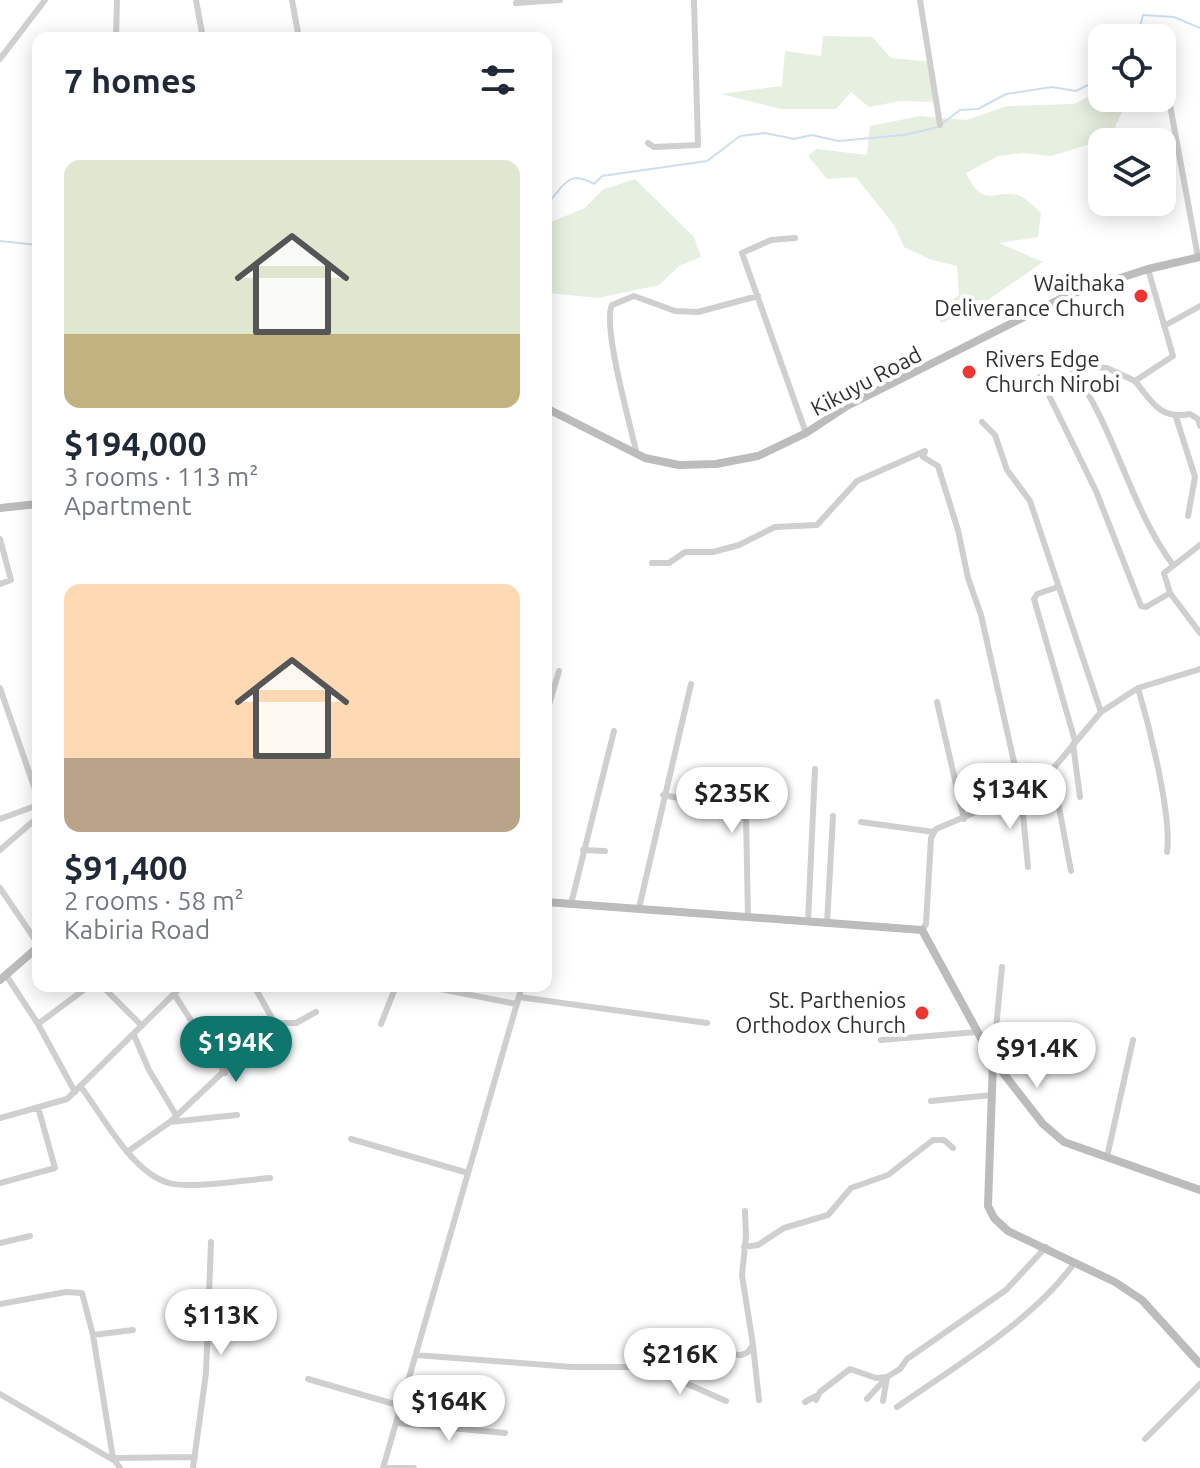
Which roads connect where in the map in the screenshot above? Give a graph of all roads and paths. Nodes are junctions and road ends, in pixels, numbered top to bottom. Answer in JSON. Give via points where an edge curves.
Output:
{"nodes":[{"id":1,"x":45,"y":0,"type":"edge"},
{"id":2,"x":117,"y":0,"type":"edge"},
{"id":3,"x":196,"y":0,"type":"edge"},
{"id":4,"x":292,"y":0,"type":"edge"},
{"id":5,"x":560,"y":0,"type":"edge"},
{"id":6,"x":694,"y":0,"type":"edge"},
{"id":7,"x":920,"y":0,"type":"edge"},
{"id":8,"x":516,"y":3,"type":"dead end"},
{"id":9,"x":116,"y":32,"type":"edge"},
{"id":10,"x":202,"y":32,"type":"edge"},
{"id":11,"x":298,"y":32,"type":"edge"},
{"id":12,"x":0,"y":59,"type":"edge"},
{"id":13,"x":1171,"y":112,"type":"edge"},
{"id":14,"x":940,"y":125,"type":"dead end"},
{"id":15,"x":648,"y":143,"type":"dead end"},
{"id":16,"x":795,"y":238,"type":"dead end"},
{"id":17,"x":1199,"y":257,"type":"edge"},
{"id":18,"x":1148,"y":269,"type":"junction"},
{"id":19,"x":758,"y":296,"type":"junction"},
{"id":20,"x":1200,"y":306,"type":"edge"},
{"id":21,"x":1164,"y":326,"type":"junction"},
{"id":22,"x":1040,"y":377,"type":"dead end"},
{"id":23,"x":1135,"y":381,"type":"junction"},
{"id":24,"x":552,"y":411,"type":"edge"},
{"id":25,"x":1176,"y":417,"type":"junction"},
{"id":26,"x":982,"y":422,"type":"dead end"},
{"id":27,"x":1200,"y":426,"type":"edge"},
{"id":28,"x":806,"y":433,"type":"junction"},
{"id":29,"x":636,"y":451,"type":"junction"},
{"id":30,"x":32,"y":505,"type":"edge"},
{"id":31,"x":0,"y":508,"type":"edge"},
{"id":32,"x":1188,"y":516,"type":"dead end"},
{"id":33,"x":0,"y":539,"type":"edge"},
{"id":34,"x":1200,"y":545,"type":"edge"},
{"id":35,"x":652,"y":563,"type":"dead end"},
{"id":36,"x":1173,"y":565,"type":"junction"},
{"id":37,"x":0,"y":584,"type":"edge"},
{"id":38,"x":1058,"y":587,"type":"junction"},
{"id":39,"x":1170,"y":593,"type":"junction"},
{"id":40,"x":1200,"y":633,"type":"edge"},
{"id":41,"x":1200,"y":669,"type":"edge"},
{"id":42,"x":559,"y":671,"type":"dead end"},
{"id":43,"x":691,"y":684,"type":"dead end"},
{"id":44,"x":0,"y":688,"type":"edge"},
{"id":45,"x":1138,"y":688,"type":"junction"},
{"id":46,"x":552,"y":695,"type":"edge"},
{"id":47,"x":937,"y":702,"type":"dead end"},
{"id":48,"x":1101,"y":712,"type":"junction"},
{"id":49,"x":614,"y":731,"type":"dead end"},
{"id":50,"x":1074,"y":743,"type":"junction"},
{"id":51,"x":815,"y":769,"type":"dead end"},
{"id":52,"x":1052,"y":770,"type":"junction"},
{"id":53,"x":32,"y":781,"type":"edge"},
{"id":54,"x":1021,"y":793,"type":"junction"},
{"id":55,"x":663,"y":795,"type":"junction"},
{"id":56,"x":1080,"y":797,"type":"dead end"},
{"id":57,"x":32,"y":807,"type":"edge"},
{"id":58,"x":833,"y":816,"type":"dead end"},
{"id":59,"x":0,"y":819,"type":"edge"},
{"id":60,"x":964,"y":819,"type":"junction"},
{"id":61,"x":32,"y":822,"type":"edge"},
{"id":62,"x":861,"y":822,"type":"dead end"},
{"id":63,"x":934,"y":832,"type":"junction"},
{"id":64,"x":0,"y":850,"type":"edge"},
{"id":65,"x":583,"y":850,"type":"junction"},
{"id":66,"x":605,"y":851,"type":"dead end"},
{"id":67,"x":1167,"y":852,"type":"dead end"},
{"id":68,"x":1028,"y":867,"type":"dead end"},
{"id":69,"x":1071,"y":871,"type":"dead end"},
{"id":70,"x":0,"y":888,"type":"edge"},
{"id":71,"x":552,"y":902,"type":"edge"},
{"id":72,"x":571,"y":904,"type":"junction"},
{"id":73,"x":639,"y":908,"type":"junction"},
{"id":74,"x":748,"y":918,"type":"junction"},
{"id":75,"x":808,"y":922,"type":"junction"},
{"id":76,"x":827,"y":924,"type":"junction"},
{"id":77,"x":922,"y":930,"type":"junction"},
{"id":78,"x":32,"y":937,"type":"edge"},
{"id":79,"x":32,"y":951,"type":"edge"},
{"id":80,"x":1002,"y":967,"type":"dead end"},
{"id":81,"x":3,"y":977,"type":"edge"},
{"id":82,"x":81,"y":992,"type":"edge"},
{"id":83,"x":108,"y":992,"type":"edge"},
{"id":84,"x":257,"y":992,"type":"edge"},
{"id":85,"x":394,"y":992,"type":"edge"},
{"id":86,"x":465,"y":992,"type":"edge"},
{"id":87,"x":520,"y":992,"type":"edge"},
{"id":88,"x":174,"y":994,"type":"joint"},
{"id":89,"x":518,"y":1000,"type":"junction"},
{"id":90,"x":316,"y":1012,"type":"dead end"},
{"id":91,"x":273,"y":1023,"type":"junction"},
{"id":92,"x":707,"y":1023,"type":"dead end"},
{"id":93,"x":38,"y":1024,"type":"junction"},
{"id":94,"x":381,"y":1024,"type":"dead end"},
{"id":95,"x":142,"y":1026,"type":"junction"},
{"id":96,"x":977,"y":1032,"type":"junction"},
{"id":97,"x":134,"y":1035,"type":"junction"},
{"id":98,"x":881,"y":1040,"type":"dead end"},
{"id":99,"x":1133,"y":1040,"type":"dead end"},
{"id":100,"x":993,"y":1060,"type":"junction"},
{"id":101,"x":225,"y":1073,"type":"junction"},
{"id":102,"x":78,"y":1090,"type":"junction"},
{"id":103,"x":992,"y":1095,"type":"junction"},
{"id":104,"x":931,"y":1101,"type":"dead end"},
{"id":105,"x":38,"y":1107,"type":"junction"},
{"id":106,"x":176,"y":1115,"type":"junction"},
{"id":107,"x":237,"y":1115,"type":"dead end"},
{"id":108,"x":0,"y":1118,"type":"edge"},
{"id":109,"x":170,"y":1122,"type":"junction"},
{"id":110,"x":351,"y":1139,"type":"dead end"},
{"id":111,"x":953,"y":1148,"type":"dead end"},
{"id":112,"x":127,"y":1152,"type":"junction"},
{"id":113,"x":1107,"y":1157,"type":"junction"},
{"id":114,"x":468,"y":1173,"type":"junction"},
{"id":115,"x":270,"y":1178,"type":"dead end"},
{"id":116,"x":0,"y":1183,"type":"edge"},
{"id":117,"x":1200,"y":1190,"type":"edge"},
{"id":118,"x":745,"y":1211,"type":"dead end"},
{"id":119,"x":30,"y":1236,"type":"dead end"},
{"id":120,"x":211,"y":1242,"type":"dead end"},
{"id":121,"x":0,"y":1243,"type":"edge"},
{"id":122,"x":744,"y":1247,"type":"junction"},
{"id":123,"x":1046,"y":1247,"type":"junction"},
{"id":124,"x":1075,"y":1262,"type":"junction"},
{"id":125,"x":0,"y":1304,"type":"edge"},
{"id":126,"x":133,"y":1330,"type":"dead end"},
{"id":127,"x":93,"y":1335,"type":"junction"},
{"id":128,"x":753,"y":1345,"type":"junction"},
{"id":129,"x":416,"y":1355,"type":"junction"},
{"id":130,"x":1200,"y":1364,"type":"edge"},
{"id":131,"x":649,"y":1367,"type":"junction"},
{"id":132,"x":887,"y":1377,"type":"junction"},
{"id":133,"x":308,"y":1379,"type":"dead end"},
{"id":134,"x":1200,"y":1384,"type":"edge"},
{"id":135,"x":0,"y":1394,"type":"edge"},
{"id":136,"x":867,"y":1399,"type":"dead end"},
{"id":137,"x":759,"y":1400,"type":"dead end"},
{"id":138,"x":726,"y":1401,"type":"dead end"},
{"id":139,"x":883,"y":1401,"type":"dead end"},
{"id":140,"x":805,"y":1402,"type":"dead end"},
{"id":141,"x":401,"y":1406,"type":"junction"},
{"id":142,"x":897,"y":1407,"type":"dead end"},
{"id":143,"x":396,"y":1423,"type":"junction"},
{"id":144,"x":505,"y":1433,"type":"dead end"},
{"id":145,"x":1145,"y":1439,"type":"dead end"},
{"id":146,"x":195,"y":1457,"type":"junction"},
{"id":147,"x":116,"y":1462,"type":"edge"},
{"id":148,"x":193,"y":1468,"type":"edge"},
{"id":149,"x":383,"y":1468,"type":"edge"},
{"id":150,"x":414,"y":1468,"type":"edge"}],
"edges":[{"from":1,"to":12,"type":"street"},
{"from":2,"to":9,"type":"street"},
{"from":3,"to":10,"type":"street"},
{"from":4,"to":11,"type":"street"},
{"from":5,"to":8,"type":"street"},
{"from":6,"to":15,"type":"street","via":[[698,145]]},
{"from":7,"to":14,"type":"street"},
{"from":13,"to":17,"type":"street"},
{"from":16,"to":19,"type":"street","via":[[744,251]]},
{"from":17,"to":18,"type":"main road","name":"Kikuyu Road"},
{"from":18,"to":21,"type":"street"},
{"from":18,"to":28,"type":"main road","name":"Kikuyu Road","via":[[1068,295],[847,406]]},
{"from":19,"to":28,"type":"street"},
{"from":19,"to":29,"type":"street","via":[[698,312],[675,311],[634,296],[612,305],[611,337]]},
{"from":20,"to":21,"type":"street"},
{"from":21,"to":23,"type":"street","via":[[1173,356]]},
{"from":22,"to":39,"type":"street","via":[[1096,491],[1141,606]]},
{"from":23,"to":25,"type":"street","via":[[1158,409]]},
{"from":23,"to":36,"type":"street","via":[[1107,368],[1069,365],[1090,393],[1153,535]]},
{"from":24,"to":29,"type":"main road","name":"Kikuyu Road"},
{"from":25,"to":27,"type":"street","via":[[1190,414]]},
{"from":25,"to":32,"type":"street","via":[[1195,477]]},
{"from":26,"to":38,"type":"street","via":[[995,435],[1007,470],[1030,501]]},
{"from":28,"to":29,"type":"main road","name":"Kikuyu Road","via":[[758,456],[716,464],[679,465]]},
{"from":30,"to":31,"type":"main road"},
{"from":33,"to":37,"type":"street","via":[[11,580]]},
{"from":34,"to":36,"type":"street"},
{"from":35,"to":54,"type":"street","via":[[669,563],[685,552],[739,545],[775,527],[817,525],[857,481],[925,451],[923,457],[938,466],[958,530]]},
{"from":36,"to":39,"type":"street","via":[[1164,573]]},
{"from":38,"to":48,"type":"street"},
{"from":38,"to":50,"type":"street","via":[[1034,599]]},
{"from":39,"to":40,"type":"street"},
{"from":41,"to":45,"type":"street"},
{"from":42,"to":46,"type":"street"},
{"from":43,"to":55,"type":"street"},
{"from":44,"to":53,"type":"street"},
{"from":45,"to":48,"type":"street"},
{"from":45,"to":67,"type":"street","via":[[1168,826]]},
{"from":47,"to":60,"type":"street"},
{"from":48,"to":50,"type":"street"},
{"from":49,"to":65,"type":"street"},
{"from":50,"to":52,"type":"street"},
{"from":50,"to":56,"type":"street"},
{"from":51,"to":75,"type":"street"},
{"from":52,"to":54,"type":"street"},
{"from":52,"to":69,"type":"street"},
{"from":54,"to":60,"type":"street"},
{"from":54,"to":68,"type":"street"},
{"from":55,"to":73,"type":"street"},
{"from":55,"to":74,"type":"street","via":[[746,814]]},
{"from":57,"to":59,"type":"street"},
{"from":58,"to":76,"type":"street"},
{"from":60,"to":63,"type":"street"},
{"from":61,"to":64,"type":"street"},
{"from":62,"to":63,"type":"street"},
{"from":63,"to":77,"type":"street"},
{"from":65,"to":66,"type":"street"},
{"from":65,"to":72,"type":"street"},
{"from":70,"to":78,"type":"street"},
{"from":71,"to":72,"type":"main road"},
{"from":72,"to":73,"type":"main road"},
{"from":73,"to":74,"type":"main road"},
{"from":74,"to":75,"type":"main road"},
{"from":75,"to":76,"type":"main road"},
{"from":76,"to":77,"type":"main road"},
{"from":77,"to":96,"type":"main road"},
{"from":79,"to":81,"type":"main road"},
{"from":80,"to":100,"type":"street"},
{"from":81,"to":93,"type":"street"},
{"from":82,"to":93,"type":"street"},
{"from":83,"to":95,"type":"street"},
{"from":84,"to":91,"type":"street"},
{"from":85,"to":94,"type":"street"},
{"from":86,"to":89,"type":"street"},
{"from":87,"to":89,"type":"street"},
{"from":88,"to":95,"type":"street"},
{"from":88,"to":101,"type":"street"},
{"from":89,"to":92,"type":"street"},
{"from":89,"to":114,"type":"street"},
{"from":90,"to":91,"type":"street","via":[[296,1023]]},
{"from":91,"to":101,"type":"street"},
{"from":93,"to":102,"type":"street"},
{"from":95,"to":97,"type":"street"},
{"from":96,"to":98,"type":"street"},
{"from":96,"to":100,"type":"main road"},
{"from":97,"to":102,"type":"street"},
{"from":97,"to":106,"type":"street"},
{"from":99,"to":113,"type":"street"},
{"from":100,"to":103,"type":"main road"},
{"from":100,"to":113,"type":"main road","via":[[1043,1124],[1064,1142]]},
{"from":101,"to":106,"type":"street"},
{"from":102,"to":105,"type":"street"},
{"from":102,"to":112,"type":"street"},
{"from":103,"to":104,"type":"street"},
{"from":103,"to":123,"type":"main road","via":[[988,1206],[1008,1231]]},
{"from":105,"to":108,"type":"street"},
{"from":105,"to":116,"type":"street","via":[[55,1168]]},
{"from":106,"to":109,"type":"street"},
{"from":107,"to":109,"type":"street"},
{"from":109,"to":112,"type":"street"},
{"from":110,"to":114,"type":"street"},
{"from":111,"to":122,"type":"street","via":[[944,1140],[933,1140],[888,1175],[851,1188],[828,1215]]},
{"from":112,"to":115,"type":"street","via":[[169,1183]]},
{"from":113,"to":117,"type":"main road"},
{"from":114,"to":129,"type":"street"},
{"from":118,"to":122,"type":"street"},
{"from":119,"to":121,"type":"street"},
{"from":120,"to":146,"type":"street","via":[[206,1373]]},
{"from":122,"to":128,"type":"street","via":[[742,1275]]},
{"from":123,"to":124,"type":"main road"},
{"from":123,"to":132,"type":"street","via":[[1006,1290]]},
{"from":124,"to":130,"type":"main road","via":[[1142,1300]]},
{"from":124,"to":142,"type":"street","via":[[1048,1294]]},
{"from":125,"to":127,"type":"street","via":[[81,1291]]},
{"from":126,"to":127,"type":"street"},
{"from":127,"to":147,"type":"street"},
{"from":128,"to":131,"type":"street","via":[[741,1355],[703,1353]]},
{"from":128,"to":137,"type":"street"},
{"from":129,"to":131,"type":"street"},
{"from":129,"to":141,"type":"street"},
{"from":131,"to":138,"type":"street"},
{"from":132,"to":136,"type":"street"},
{"from":132,"to":139,"type":"street"},
{"from":132,"to":140,"type":"street","via":[[850,1369]]},
{"from":133,"to":141,"type":"street"},
{"from":134,"to":145,"type":"street"},
{"from":135,"to":147,"type":"street"},
{"from":141,"to":143,"type":"street"},
{"from":143,"to":144,"type":"street"},
{"from":143,"to":149,"type":"street"},
{"from":146,"to":147,"type":"street"},
{"from":146,"to":148,"type":"street"},
{"from":149,"to":150,"type":"street"}]}
